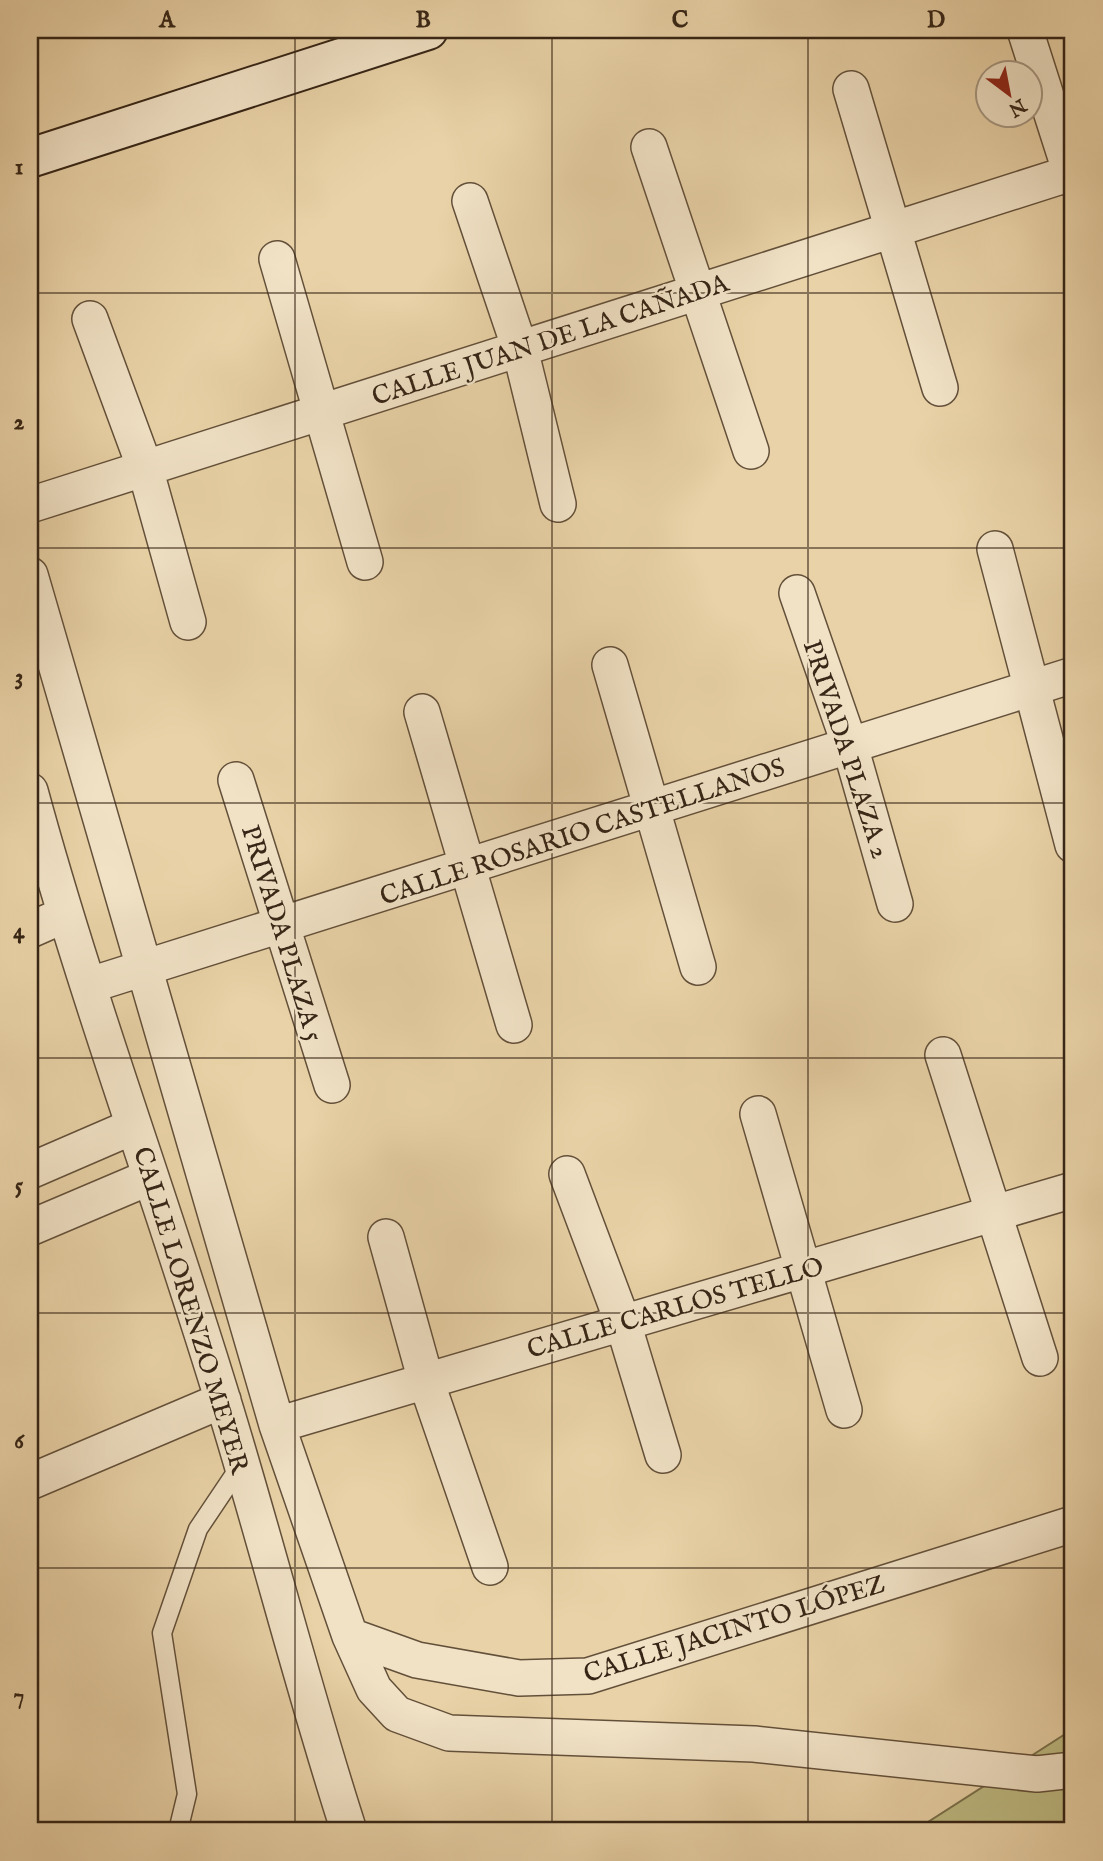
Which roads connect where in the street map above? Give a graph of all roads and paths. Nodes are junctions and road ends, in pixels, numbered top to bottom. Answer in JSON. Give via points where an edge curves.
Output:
{"nodes":[{"id":1,"x":428,"y":30,"type":"edge"},
{"id":2,"x":1025,"y":30,"type":"edge"},
{"id":3,"x":851,"y":89,"type":"dead end"},
{"id":4,"x":649,"y":147,"type":"dead end"},
{"id":5,"x":30,"y":158,"type":"edge"},
{"id":6,"x":1072,"y":177,"type":"edge"},
{"id":7,"x":470,"y":201,"type":"dead end"},
{"id":8,"x":895,"y":229,"type":"junction"},
{"id":9,"x":277,"y":259,"type":"dead end"},
{"id":10,"x":699,"y":292,"type":"junction"},
{"id":11,"x":90,"y":319,"type":"dead end"},
{"id":12,"x":520,"y":349,"type":"junction"},
{"id":13,"x":940,"y":388,"type":"dead end"},
{"id":14,"x":320,"y":412,"type":"junction"},
{"id":15,"x":751,"y":451,"type":"dead end"},
{"id":16,"x":145,"y":468,"type":"junction"},
{"id":17,"x":558,"y":504,"type":"dead end"},
{"id":18,"x":30,"y":505,"type":"edge"},
{"id":19,"x":995,"y":549,"type":"dead end"},
{"id":20,"x":365,"y":562,"type":"dead end"},
{"id":21,"x":30,"y":575,"type":"edge"},
{"id":22,"x":797,"y":593,"type":"dead end"},
{"id":23,"x":188,"y":622,"type":"dead end"},
{"id":24,"x":610,"y":665,"type":"dead end"},
{"id":25,"x":1073,"y":675,"type":"edge"},
{"id":26,"x":1032,"y":688,"type":"junction"},
{"id":27,"x":422,"y":712,"type":"dead end"},
{"id":28,"x":850,"y":746,"type":"junction"},
{"id":29,"x":236,"y":780,"type":"dead end"},
{"id":30,"x":30,"y":791,"type":"edge"},
{"id":31,"x":653,"y":808,"type":"junction"},
{"id":32,"x":1073,"y":845,"type":"edge"},
{"id":33,"x":468,"y":867,"type":"junction"},
{"id":34,"x":895,"y":904,"type":"dead end"},
{"id":35,"x":64,"y":915,"type":"junction"},
{"id":36,"x":280,"y":926,"type":"junction"},
{"id":37,"x":30,"y":930,"type":"edge"},
{"id":38,"x":698,"y":967,"type":"dead end"},
{"id":39,"x":144,"y":969,"type":"junction"},
{"id":40,"x":90,"y":985,"type":"junction"},
{"id":41,"x":514,"y":1025,"type":"dead end"},
{"id":42,"x":943,"y":1055,"type":"dead end"},
{"id":43,"x":332,"y":1085,"type":"dead end"},
{"id":44,"x":758,"y":1114,"type":"dead end"},
{"id":45,"x":134,"y":1126,"type":"junction"},
{"id":46,"x":30,"y":1171,"type":"edge"},
{"id":47,"x":567,"y":1174,"type":"dead end"},
{"id":48,"x":150,"y":1177,"type":"junction"},
{"id":49,"x":1073,"y":1190,"type":"edge"},
{"id":50,"x":993,"y":1214,"type":"junction"},
{"id":51,"x":30,"y":1228,"type":"edge"},
{"id":52,"x":386,"y":1237,"type":"dead end"},
{"id":53,"x":805,"y":1269,"type":"junction"},
{"id":54,"x":623,"y":1322,"type":"junction"},
{"id":55,"x":1041,"y":1358,"type":"dead end"},
{"id":56,"x":426,"y":1381,"type":"junction"},
{"id":57,"x":223,"y":1400,"type":"junction"},
{"id":58,"x":845,"y":1410,"type":"dead end"},
{"id":59,"x":277,"y":1425,"type":"junction"},
{"id":60,"x":663,"y":1455,"type":"dead end"},
{"id":61,"x":241,"y":1465,"type":"junction"},
{"id":62,"x":30,"y":1482,"type":"edge"},
{"id":63,"x":1073,"y":1524,"type":"edge"},
{"id":64,"x":490,"y":1567,"type":"dead end"},
{"id":65,"x":350,"y":1636,"type":"junction"},
{"id":66,"x":1073,"y":1770,"type":"edge"},
{"id":67,"x":178,"y":1831,"type":"edge"},
{"id":68,"x":349,"y":1831,"type":"edge"}],
"edges":[{"from":1,"to":5,"type":"main road"},
{"from":2,"to":6,"type":"street"},
{"from":3,"to":8,"type":"street"},
{"from":4,"to":10,"type":"street"},
{"from":6,"to":8,"type":"street","name":"CALLE JUAN DE LA CAÑADA"},
{"from":7,"to":12,"type":"street"},
{"from":8,"to":10,"type":"street","name":"CALLE JUAN DE LA CAÑADA"},
{"from":8,"to":13,"type":"street"},
{"from":9,"to":14,"type":"street"},
{"from":10,"to":12,"type":"street","name":"CALLE JUAN DE LA CAÑADA"},
{"from":10,"to":15,"type":"street"},
{"from":11,"to":16,"type":"street"},
{"from":12,"to":14,"type":"street","name":"CALLE JUAN DE LA CAÑADA"},
{"from":12,"to":17,"type":"street"},
{"from":14,"to":16,"type":"street","name":"CALLE JUAN DE LA CAÑADA"},
{"from":14,"to":20,"type":"street"},
{"from":16,"to":18,"type":"street","name":"CALLE JUAN DE LA CAÑADA"},
{"from":16,"to":23,"type":"street"},
{"from":19,"to":26,"type":"street"},
{"from":21,"to":39,"type":"street"},
{"from":22,"to":28,"type":"street","name":"PRIVADA PLAZA 2"},
{"from":24,"to":31,"type":"street"},
{"from":25,"to":26,"type":"street","name":"CALLE ROSARIO CASTELLANOS"},
{"from":26,"to":28,"type":"street","name":"CALLE ROSARIO CASTELLANOS"},
{"from":26,"to":32,"type":"street"},
{"from":27,"to":33,"type":"street"},
{"from":28,"to":31,"type":"street","name":"CALLE ROSARIO CASTELLANOS"},
{"from":28,"to":34,"type":"street","name":"PRIVADA PLAZA 2"},
{"from":29,"to":36,"type":"street","name":"PRIVADA PLAZA 5"},
{"from":30,"to":35,"type":"street","name":"CALLE LORENZO MEYER"},
{"from":31,"to":33,"type":"street","name":"CALLE ROSARIO CASTELLANOS"},
{"from":31,"to":38,"type":"street"},
{"from":33,"to":36,"type":"street","name":"CALLE ROSARIO CASTELLANOS"},
{"from":33,"to":41,"type":"street"},
{"from":35,"to":37,"type":"street"},
{"from":35,"to":40,"type":"street","name":"CALLE LORENZO MEYER"},
{"from":36,"to":39,"type":"street","name":"CALLE ROSARIO CASTELLANOS"},
{"from":36,"to":43,"type":"street","name":"PRIVADA PLAZA 5"},
{"from":39,"to":40,"type":"street","name":"CALLE ROSARIO CASTELLANOS"},
{"from":39,"to":59,"type":"street"},
{"from":40,"to":45,"type":"street","name":"CALLE LORENZO MEYER"},
{"from":42,"to":50,"type":"street"},
{"from":44,"to":53,"type":"street"},
{"from":45,"to":46,"type":"street"},
{"from":45,"to":48,"type":"street","name":"CALLE LORENZO MEYER"},
{"from":47,"to":54,"type":"street"},
{"from":48,"to":51,"type":"street"},
{"from":48,"to":57,"type":"street","name":"CALLE LORENZO MEYER"},
{"from":49,"to":50,"type":"street","name":"CALLE CARLOS TELLO"},
{"from":50,"to":53,"type":"street","name":"CALLE CARLOS TELLO"},
{"from":50,"to":55,"type":"street"},
{"from":52,"to":56,"type":"street"},
{"from":53,"to":54,"type":"street","name":"CALLE CARLOS TELLO"},
{"from":53,"to":58,"type":"street"},
{"from":54,"to":56,"type":"street","name":"CALLE CARLOS TELLO"},
{"from":54,"to":60,"type":"street"},
{"from":56,"to":59,"type":"street","name":"CALLE CARLOS TELLO"},
{"from":56,"to":64,"type":"street"},
{"from":57,"to":61,"type":"street","name":"CALLE LORENZO MEYER"},
{"from":57,"to":62,"type":"street"},
{"from":59,"to":65,"type":"street"},
{"from":61,"to":67,"type":"lane","via":[[198,1529],[162,1633],[187,1794]]},
{"from":61,"to":68,"type":"street","name":"CALLE LORENZO MEYER"},
{"from":63,"to":65,"type":"street","name":"CALLE JACINTO LÓPEZ","via":[[588,1675],[506,1676],[417,1660]]},
{"from":65,"to":66,"type":"street","via":[[374,1689],[397,1714],[449,1733],[754,1744],[1037,1774]]}]}
